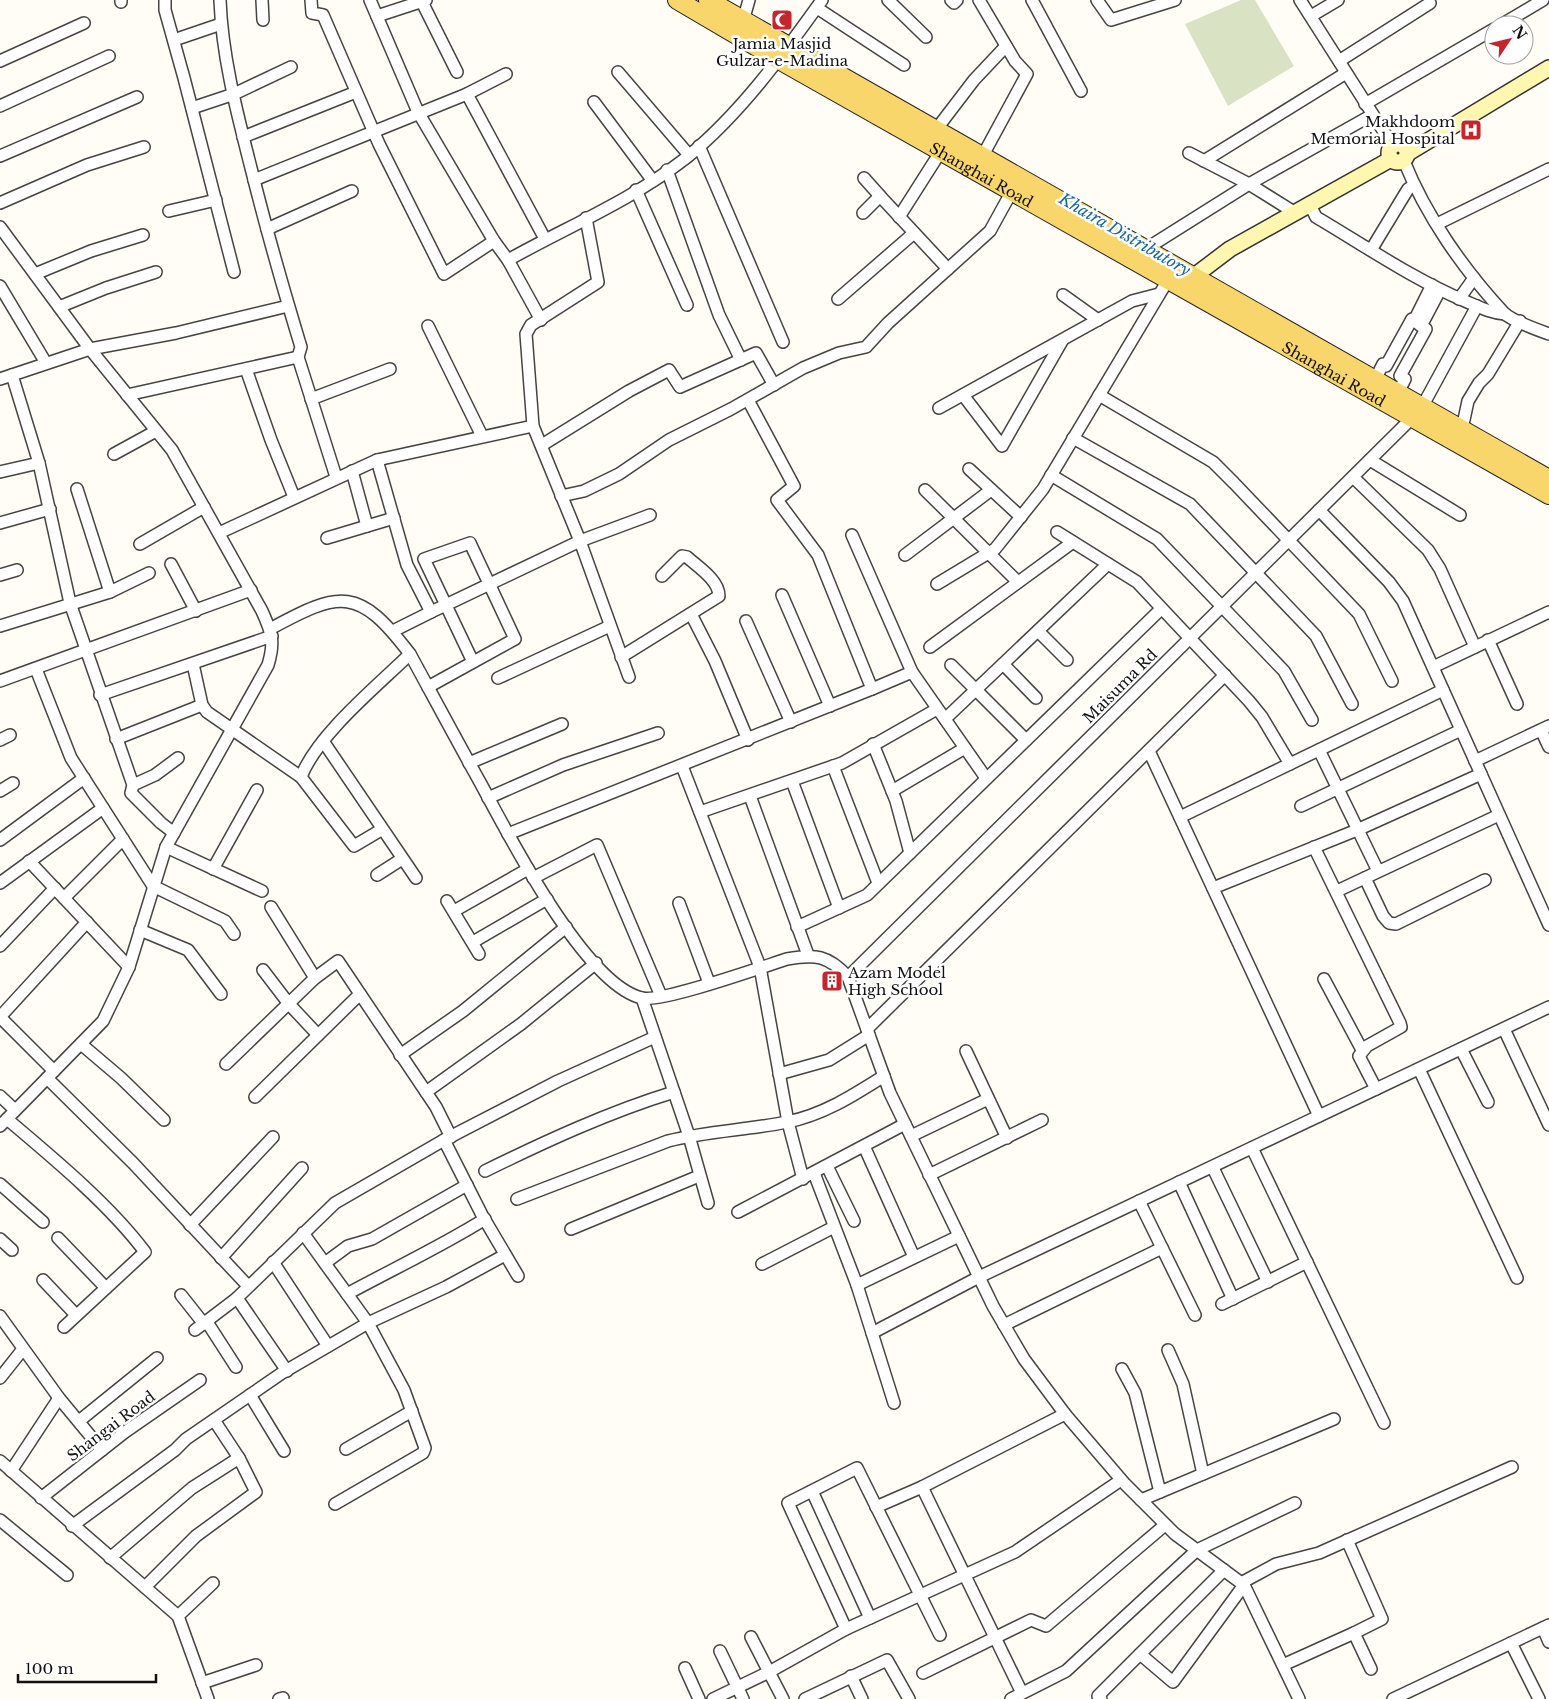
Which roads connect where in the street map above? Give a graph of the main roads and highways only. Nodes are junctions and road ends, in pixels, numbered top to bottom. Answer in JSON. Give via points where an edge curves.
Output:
{"nodes":[{"id":1,"x":677,"y":0,"type":"edge"},
{"id":2,"x":713,"y":2,"type":"edge"},
{"id":3,"x":783,"y":53,"type":"junction"},
{"id":4,"x":1189,"y":283,"type":"junction"},
{"id":5,"x":1418,"y":412,"type":"junction"},
{"id":6,"x":1549,"y":479,"type":"edge"},
{"id":7,"x":1549,"y":495,"type":"edge"}],
"edges":[{"from":1,"to":3,"type":"main road","name":"Shanghai Road"},
{"from":2,"to":3,"type":"main road","name":"Shanghai Road"},
{"from":3,"to":4,"type":"main road","name":"Shanghai Road","via":[[935,131],[1149,251]]},
{"from":3,"to":4,"type":"main road","name":"Shanghai Road","via":[[1164,287]]},
{"from":4,"to":5,"type":"main road","name":"Shanghai Road"},
{"from":4,"to":5,"type":"main road","name":"Shanghai Road","via":[[1375,380],[1398,393]]},
{"from":5,"to":6,"type":"main road","name":"Shanghai Road","via":[[1462,429]]},
{"from":5,"to":7,"type":"main road","name":"Shanghai Road"}]}
